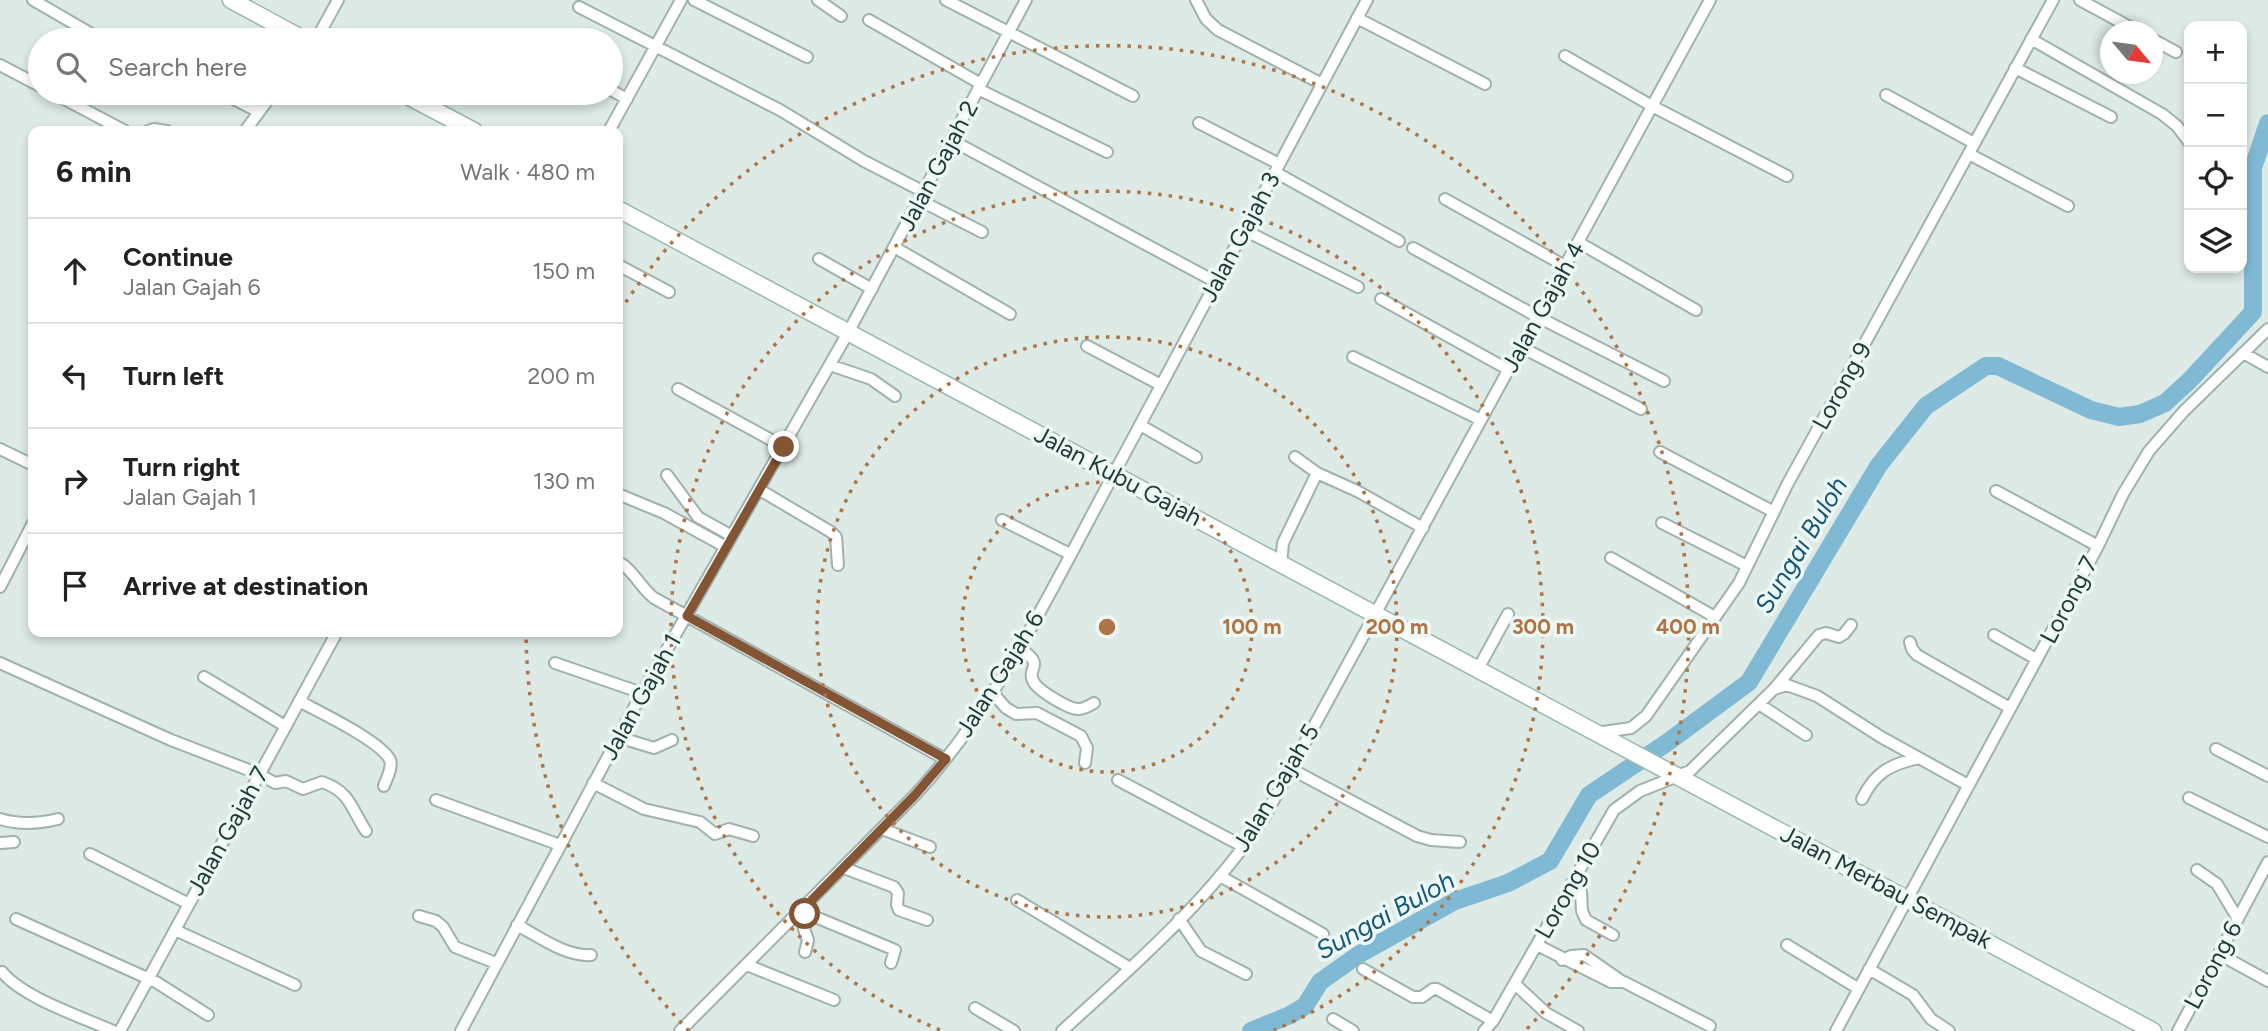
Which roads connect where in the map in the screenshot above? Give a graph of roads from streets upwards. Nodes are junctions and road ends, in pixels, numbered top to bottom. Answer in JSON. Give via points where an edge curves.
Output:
{"nodes":[{"id":1,"x":33,"y":0,"type":"edge"},
{"id":2,"x":232,"y":0,"type":"edge"},
{"id":3,"x":338,"y":0,"type":"edge"},
{"id":4,"x":681,"y":0,"type":"edge"},
{"id":5,"x":694,"y":0,"type":"edge"},
{"id":6,"x":818,"y":0,"type":"edge"},
{"id":7,"x":946,"y":0,"type":"edge"},
{"id":8,"x":1026,"y":0,"type":"edge"},
{"id":9,"x":1196,"y":0,"type":"edge"},
{"id":10,"x":1367,"y":0,"type":"edge"},
{"id":11,"x":1710,"y":0,"type":"edge"},
{"id":12,"x":2053,"y":0,"type":"edge"},
{"id":13,"x":2080,"y":0,"type":"edge"},
{"id":14,"x":579,"y":7,"type":"dead end"},
{"id":15,"x":841,"y":16,"type":"dead end"},
{"id":16,"x":1357,"y":18,"type":"junction"},
{"id":17,"x":869,"y":20,"type":"dead end"},
{"id":18,"x":2119,"y":21,"type":"edge"},
{"id":19,"x":81,"y":28,"type":"edge"},
{"id":20,"x":283,"y":28,"type":"edge"},
{"id":21,"x":323,"y":28,"type":"edge"},
{"id":22,"x":619,"y":28,"type":"edge"},
{"id":23,"x":623,"y":30,"type":"edge"},
{"id":24,"x":1009,"y":32,"type":"junction"},
{"id":25,"x":2031,"y":39,"type":"junction"},
{"id":26,"x":2163,"y":44,"type":"edge"},
{"id":27,"x":655,"y":47,"type":"junction"},
{"id":28,"x":2176,"y":51,"type":"dead end"},
{"id":29,"x":1564,"y":56,"type":"dead end"},
{"id":30,"x":807,"y":57,"type":"dead end"},
{"id":31,"x":0,"y":65,"type":"edge"},
{"id":32,"x":2015,"y":68,"type":"junction"},
{"id":33,"x":28,"y":80,"type":"edge"},
{"id":34,"x":1322,"y":84,"type":"junction"},
{"id":35,"x":1485,"y":84,"type":"dead end"},
{"id":36,"x":980,"y":87,"type":"junction"},
{"id":37,"x":1886,"y":94,"type":"dead end"},
{"id":38,"x":1133,"y":96,"type":"dead end"},
{"id":39,"x":623,"y":97,"type":"edge"},
{"id":40,"x":627,"y":99,"type":"junction"},
{"id":41,"x":76,"y":105,"type":"edge"},
{"id":42,"x":245,"y":105,"type":"edge"},
{"id":43,"x":264,"y":105,"type":"edge"},
{"id":44,"x":424,"y":105,"type":"edge"},
{"id":45,"x":1652,"y":106,"type":"junction"},
{"id":46,"x":259,"y":112,"type":"junction"},
{"id":47,"x":2112,"y":117,"type":"dead end"},
{"id":48,"x":1199,"y":123,"type":"dead end"},
{"id":49,"x":116,"y":126,"type":"edge"},
{"id":50,"x":249,"y":126,"type":"edge"},
{"id":51,"x":462,"y":126,"type":"edge"},
{"id":52,"x":613,"y":126,"type":"edge"},
{"id":53,"x":2184,"y":135,"type":"edge"},
{"id":54,"x":951,"y":140,"type":"junction"},
{"id":55,"x":1972,"y":148,"type":"junction"},
{"id":56,"x":1107,"y":152,"type":"dead end"},
{"id":57,"x":1277,"y":168,"type":"junction"},
{"id":58,"x":1787,"y":176,"type":"dead end"},
{"id":59,"x":922,"y":196,"type":"junction"},
{"id":60,"x":1445,"y":199,"type":"dead end"},
{"id":61,"x":2068,"y":206,"type":"dead end"},
{"id":62,"x":623,"y":212,"type":"edge"},
{"id":63,"x":1244,"y":230,"type":"junction"},
{"id":64,"x":982,"y":232,"type":"dead end"},
{"id":65,"x":1399,"y":241,"type":"dead end"},
{"id":66,"x":1578,"y":242,"type":"junction"},
{"id":67,"x":894,"y":247,"type":"junction"},
{"id":68,"x":1413,"y":248,"type":"dead end"},
{"id":69,"x":819,"y":259,"type":"dead end"},
{"id":70,"x":1565,"y":266,"type":"junction"},
{"id":71,"x":623,"y":268,"type":"edge"},
{"id":72,"x":1216,"y":282,"type":"junction"},
{"id":73,"x":1358,"y":287,"type":"dead end"},
{"id":74,"x":872,"y":289,"type":"junction"},
{"id":75,"x":669,"y":292,"type":"dead end"},
{"id":76,"x":1381,"y":299,"type":"dead end"},
{"id":77,"x":1696,"y":310,"type":"dead end"},
{"id":78,"x":1010,"y":314,"type":"dead end"},
{"id":79,"x":1538,"y":317,"type":"junction"},
{"id":80,"x":2268,"y":329,"type":"edge"},
{"id":81,"x":849,"y":331,"type":"junction"},
{"id":82,"x":1087,"y":346,"type":"dead end"},
{"id":83,"x":1521,"y":347,"type":"junction"},
{"id":84,"x":2243,"y":353,"type":"junction"},
{"id":85,"x":1353,"y":358,"type":"dead end"},
{"id":86,"x":830,"y":365,"type":"junction"},
{"id":87,"x":2268,"y":367,"type":"edge"},
{"id":88,"x":1509,"y":370,"type":"junction"},
{"id":89,"x":1664,"y":381,"type":"dead end"},
{"id":90,"x":1161,"y":385,"type":"junction"},
{"id":91,"x":678,"y":389,"type":"dead end"},
{"id":92,"x":895,"y":396,"type":"dead end"},
{"id":93,"x":1641,"y":409,"type":"dead end"},
{"id":94,"x":1481,"y":421,"type":"junction"},
{"id":95,"x":1140,"y":425,"type":"junction"},
{"id":96,"x":784,"y":447,"type":"junction"},
{"id":97,"x":0,"y":449,"type":"edge"},
{"id":98,"x":1660,"y":452,"type":"dead end"},
{"id":99,"x":1196,"y":457,"type":"dead end"},
{"id":100,"x":1295,"y":457,"type":"dead end"},
{"id":101,"x":28,"y":463,"type":"edge"},
{"id":102,"x":1317,"y":473,"type":"junction"},
{"id":103,"x":1113,"y":474,"type":"junction"},
{"id":104,"x":667,"y":475,"type":"dead end"},
{"id":105,"x":760,"y":490,"type":"junction"},
{"id":106,"x":1996,"y":491,"type":"dead end"},
{"id":107,"x":623,"y":496,"type":"edge"},
{"id":108,"x":1774,"y":512,"type":"junction"},
{"id":109,"x":1002,"y":520,"type":"dead end"},
{"id":110,"x":1662,"y":523,"type":"dead end"},
{"id":111,"x":1423,"y":528,"type":"junction"},
{"id":112,"x":28,"y":533,"type":"edge"},
{"id":113,"x":729,"y":542,"type":"junction"},
{"id":114,"x":2098,"y":546,"type":"junction"},
{"id":115,"x":1070,"y":554,"type":"junction"},
{"id":116,"x":1611,"y":558,"type":"dead end"},
{"id":117,"x":1281,"y":564,"type":"junction"},
{"id":118,"x":623,"y":565,"type":"edge"},
{"id":119,"x":838,"y":565,"type":"dead end"},
{"id":120,"x":1747,"y":566,"type":"junction"},
{"id":121,"x":0,"y":586,"type":"edge"},
{"id":122,"x":1376,"y":614,"type":"junction"},
{"id":123,"x":1508,"y":614,"type":"dead end"},
{"id":124,"x":687,"y":616,"type":"junction"},
{"id":125,"x":1715,"y":617,"type":"junction"},
{"id":126,"x":1851,"y":625,"type":"dead end"},
{"id":127,"x":1994,"y":635,"type":"dead end"},
{"id":128,"x":334,"y":637,"type":"edge"},
{"id":129,"x":1910,"y":642,"type":"dead end"},
{"id":130,"x":1019,"y":648,"type":"junction"},
{"id":131,"x":2036,"y":659,"type":"junction"},
{"id":132,"x":0,"y":663,"type":"edge"},
{"id":133,"x":555,"y":663,"type":"dead end"},
{"id":134,"x":1478,"y":669,"type":"junction"},
{"id":135,"x":204,"y":677,"type":"dead end"},
{"id":136,"x":1774,"y":689,"type":"junction"},
{"id":137,"x":991,"y":691,"type":"junction"},
{"id":138,"x":642,"y":693,"type":"junction"},
{"id":139,"x":299,"y":701,"type":"junction"},
{"id":140,"x":1094,"y":703,"type":"dead end"},
{"id":141,"x":1759,"y":704,"type":"junction"},
{"id":142,"x":2010,"y":708,"type":"junction"},
{"id":143,"x":285,"y":726,"type":"junction"},
{"id":144,"x":1596,"y":733,"type":"junction"},
{"id":145,"x":1805,"y":735,"type":"dead end"},
{"id":146,"x":618,"y":737,"type":"junction"},
{"id":147,"x":672,"y":740,"type":"dead end"},
{"id":148,"x":1618,"y":744,"type":"joint"},
{"id":149,"x":2216,"y":749,"type":"dead end"},
{"id":150,"x":1919,"y":758,"type":"junction"},
{"id":151,"x":946,"y":759,"type":"junction"},
{"id":152,"x":1085,"y":763,"type":"dead end"},
{"id":153,"x":1291,"y":769,"type":"junction"},
{"id":154,"x":259,"y":774,"type":"junction"},
{"id":155,"x":1673,"y":774,"type":"junction"},
{"id":156,"x":2268,"y":776,"type":"edge"},
{"id":157,"x":1118,"y":780,"type":"dead end"},
{"id":158,"x":593,"y":783,"type":"junction"},
{"id":159,"x":1968,"y":785,"type":"junction"},
{"id":160,"x":384,"y":786,"type":"dead end"},
{"id":161,"x":2189,"y":798,"type":"dead end"},
{"id":162,"x":1862,"y":799,"type":"dead end"},
{"id":163,"x":436,"y":800,"type":"dead end"},
{"id":164,"x":0,"y":819,"type":"edge"},
{"id":165,"x":58,"y":819,"type":"dead end"},
{"id":166,"x":881,"y":830,"type":"junction"},
{"id":167,"x":366,"y":831,"type":"dead end"},
{"id":168,"x":753,"y":836,"type":"dead end"},
{"id":169,"x":2268,"y":837,"type":"edge"},
{"id":170,"x":0,"y":842,"type":"edge"},
{"id":171,"x":15,"y":842,"type":"dead end"},
{"id":172,"x":1460,"y":842,"type":"dead end"},
{"id":173,"x":559,"y":845,"type":"junction"},
{"id":174,"x":930,"y":848,"type":"dead end"},
{"id":175,"x":1244,"y":848,"type":"junction"},
{"id":176,"x":90,"y":854,"type":"dead end"},
{"id":177,"x":2268,"y":862,"type":"edge"},
{"id":178,"x":844,"y":867,"type":"junction"},
{"id":179,"x":2197,"y":870,"type":"dead end"},
{"id":180,"x":1220,"y":876,"type":"junction"},
{"id":181,"x":1572,"y":883,"type":"junction"},
{"id":182,"x":1907,"y":898,"type":"junction"},
{"id":183,"x":1017,"y":900,"type":"dead end"},
{"id":184,"x":189,"y":904,"type":"junction"},
{"id":185,"x":803,"y":912,"type":"junction"},
{"id":186,"x":419,"y":916,"type":"dead end"},
{"id":187,"x":16,"y":919,"type":"dead end"},
{"id":188,"x":1179,"y":919,"type":"junction"},
{"id":189,"x":2238,"y":919,"type":"junction"},
{"id":190,"x":927,"y":920,"type":"dead end"},
{"id":191,"x":517,"y":925,"type":"junction"},
{"id":192,"x":175,"y":930,"type":"junction"},
{"id":193,"x":1323,"y":934,"type":"dead end"},
{"id":194,"x":1613,"y":935,"type":"dead end"},
{"id":195,"x":1536,"y":945,"type":"junction"},
{"id":196,"x":1787,"y":945,"type":"dead end"},
{"id":197,"x":805,"y":952,"type":"dead end"},
{"id":198,"x":2219,"y":954,"type":"junction"},
{"id":199,"x":591,"y":955,"type":"dead end"},
{"id":200,"x":496,"y":963,"type":"junction"},
{"id":201,"x":891,"y":963,"type":"dead end"},
{"id":202,"x":747,"y":965,"type":"junction"},
{"id":203,"x":1130,"y":968,"type":"junction"},
{"id":204,"x":1363,"y":969,"type":"dead end"},
{"id":205,"x":1869,"y":969,"type":"junction"},
{"id":206,"x":2,"y":972,"type":"dead end"},
{"id":207,"x":1246,"y":974,"type":"dead end"},
{"id":208,"x":148,"y":979,"type":"junction"},
{"id":209,"x":2268,"y":981,"type":"edge"},
{"id":210,"x":1515,"y":984,"type":"junction"},
{"id":211,"x":295,"y":985,"type":"dead end"},
{"id":212,"x":1859,"y":989,"type":"junction"},
{"id":213,"x":834,"y":1000,"type":"dead end"},
{"id":214,"x":975,"y":1007,"type":"dead end"},
{"id":215,"x":208,"y":1015,"type":"dead end"},
{"id":216,"x":1333,"y":1019,"type":"dead end"},
{"id":217,"x":1493,"y":1021,"type":"junction"},
{"id":218,"x":1710,"y":1027,"type":"dead end"},
{"id":219,"x":113,"y":1031,"type":"edge"},
{"id":220,"x":120,"y":1031,"type":"edge"},
{"id":221,"x":461,"y":1031,"type":"edge"},
{"id":222,"x":680,"y":1031,"type":"edge"},
{"id":223,"x":1014,"y":1031,"type":"edge"},
{"id":224,"x":1062,"y":1031,"type":"edge"},
{"id":225,"x":1353,"y":1031,"type":"edge"},
{"id":226,"x":1484,"y":1031,"type":"edge"},
{"id":227,"x":1578,"y":1031,"type":"edge"},
{"id":228,"x":1836,"y":1031,"type":"edge"},
{"id":229,"x":1950,"y":1031,"type":"edge"},
{"id":230,"x":2153,"y":1031,"type":"edge"},
{"id":231,"x":2178,"y":1031,"type":"edge"}],
"edges":[{"from":1,"to":19,"type":"street"},
{"from":2,"to":20,"type":"street"},
{"from":3,"to":21,"type":"street"},
{"from":4,"to":27,"type":"street"},
{"from":5,"to":30,"type":"street"},
{"from":6,"to":15,"type":"street"},
{"from":7,"to":24,"type":"street"},
{"from":8,"to":24,"type":"street","name":"Jalan Gajah 2"},
{"from":9,"to":34,"type":"street","via":[[1218,30]]},
{"from":10,"to":16,"type":"street","name":"Jalan Gajah 3"},
{"from":11,"to":45,"type":"street","name":"Jalan Gajah 4"},
{"from":12,"to":25,"type":"street","name":"Lorong 9"},
{"from":13,"to":18,"type":"street"},
{"from":14,"to":22,"type":"street"},
{"from":16,"to":34,"type":"street","name":"Jalan Gajah 3"},
{"from":16,"to":35,"type":"street"},
{"from":17,"to":36,"type":"street"},
{"from":23,"to":27,"type":"street"},
{"from":24,"to":36,"type":"street","name":"Jalan Gajah 2"},
{"from":24,"to":38,"type":"street"},
{"from":25,"to":32,"type":"street","name":"Lorong 9"},
{"from":25,"to":53,"type":"street","via":[[2162,114]]},
{"from":26,"to":28,"type":"street"},
{"from":27,"to":40,"type":"street"},
{"from":27,"to":59,"type":"street","via":[[780,110]]},
{"from":29,"to":45,"type":"street"},
{"from":31,"to":33,"type":"street"},
{"from":32,"to":47,"type":"street"},
{"from":32,"to":55,"type":"street","name":"Lorong 9"},
{"from":34,"to":57,"type":"street","name":"Jalan Gajah 3"},
{"from":36,"to":54,"type":"street","name":"Jalan Gajah 2"},
{"from":36,"to":56,"type":"street"},
{"from":37,"to":55,"type":"street"},
{"from":39,"to":40,"type":"street"},
{"from":40,"to":52,"type":"street"},
{"from":41,"to":49,"type":"street"},
{"from":42,"to":46,"type":"street"},
{"from":43,"to":46,"type":"street"},
{"from":44,"to":51,"type":"street"},
{"from":45,"to":58,"type":"street"},
{"from":45,"to":66,"type":"street","name":"Jalan Gajah 4"},
{"from":46,"to":50,"type":"street"},
{"from":48,"to":57,"type":"street"},
{"from":54,"to":59,"type":"street","name":"Jalan Gajah 2"},
{"from":54,"to":72,"type":"street"},
{"from":55,"to":61,"type":"street"},
{"from":55,"to":108,"type":"street","name":"Lorong 9"},
{"from":57,"to":63,"type":"street","name":"Jalan Gajah 3"},
{"from":57,"to":65,"type":"street"},
{"from":59,"to":64,"type":"street"},
{"from":59,"to":67,"type":"street","name":"Jalan Gajah 2"},
{"from":60,"to":70,"type":"street"},
{"from":62,"to":81,"type":"street","name":"Jalan Kubu Gajah"},
{"from":63,"to":72,"type":"street","name":"Jalan Gajah 3"},
{"from":63,"to":73,"type":"street"},
{"from":66,"to":70,"type":"street","name":"Jalan Gajah 4"},
{"from":66,"to":77,"type":"street"},
{"from":67,"to":74,"type":"street","name":"Jalan Gajah 2"},
{"from":67,"to":78,"type":"street"},
{"from":68,"to":79,"type":"street"},
{"from":69,"to":74,"type":"street"},
{"from":70,"to":79,"type":"street","name":"Jalan Gajah 4"},
{"from":71,"to":75,"type":"street"},
{"from":72,"to":90,"type":"street","name":"Jalan Gajah 3"},
{"from":74,"to":81,"type":"street","name":"Jalan Gajah 2"},
{"from":76,"to":88,"type":"street"},
{"from":79,"to":83,"type":"street","name":"Jalan Gajah 4"},
{"from":79,"to":89,"type":"street"},
{"from":80,"to":84,"type":"street","name":"Lorong 7"},
{"from":81,"to":86,"type":"street","name":"Jalan Gajah 1"},
{"from":81,"to":103,"type":"street","name":"Jalan Kubu Gajah"},
{"from":82,"to":90,"type":"street"},
{"from":83,"to":88,"type":"street","name":"Jalan Gajah 4"},
{"from":83,"to":93,"type":"street"},
{"from":84,"to":87,"type":"street"},
{"from":84,"to":114,"type":"street","name":"Lorong 7","via":[[2149,451]]},
{"from":85,"to":94,"type":"street"},
{"from":86,"to":92,"type":"street","via":[[871,379]]},
{"from":86,"to":96,"type":"street","name":"Jalan Gajah 1"},
{"from":88,"to":94,"type":"street","name":"Jalan Gajah 4"},
{"from":90,"to":95,"type":"street","name":"Jalan Gajah 3"},
{"from":91,"to":96,"type":"street"},
{"from":94,"to":111,"type":"street","name":"Jalan Gajah 4"},
{"from":95,"to":99,"type":"street"},
{"from":95,"to":103,"type":"street","name":"Jalan Gajah 3"},
{"from":96,"to":105,"type":"street","name":"Jalan Gajah 1"},
{"from":97,"to":101,"type":"street"},
{"from":98,"to":108,"type":"street"},
{"from":100,"to":102,"type":"street"},
{"from":102,"to":111,"type":"street"},
{"from":102,"to":117,"type":"street","via":[[1283,543]]},
{"from":103,"to":115,"type":"street","name":"Jalan Gajah 6"},
{"from":103,"to":117,"type":"street","name":"Jalan Kubu Gajah"},
{"from":104,"to":113,"type":"street","via":[[698,517]]},
{"from":105,"to":113,"type":"street","name":"Jalan Gajah 1"},
{"from":105,"to":119,"type":"street","via":[[831,532],[836,537]]},
{"from":106,"to":114,"type":"street"},
{"from":107,"to":113,"type":"street"},
{"from":108,"to":120,"type":"street","name":"Lorong 9"},
{"from":109,"to":115,"type":"street"},
{"from":110,"to":120,"type":"street"},
{"from":111,"to":122,"type":"street","name":"Jalan Gajah 4"},
{"from":112,"to":121,"type":"street"},
{"from":113,"to":124,"type":"street","name":"Jalan Gajah 1"},
{"from":114,"to":131,"type":"street","name":"Lorong 7"},
{"from":115,"to":130,"type":"street","name":"Jalan Gajah 6"},
{"from":116,"to":125,"type":"street"},
{"from":117,"to":122,"type":"street","name":"Jalan Kubu Gajah"},
{"from":118,"to":124,"type":"street","via":[[648,593]]},
{"from":120,"to":125,"type":"street","name":"Lorong 9"},
{"from":122,"to":134,"type":"street","name":"Jalan Kubu Gajah"},
{"from":122,"to":153,"type":"street","name":"Jalan Gajah 5"},
{"from":123,"to":134,"type":"street"},
{"from":124,"to":138,"type":"street","name":"Jalan Gajah 1"},
{"from":124,"to":151,"type":"street"},
{"from":125,"to":144,"type":"street","name":"Lorong 9","via":[[1639,724]]},
{"from":126,"to":136,"type":"street","name":"Lorong 10","via":[[1839,637],[1819,635]]},
{"from":127,"to":131,"type":"street"},
{"from":128,"to":139,"type":"street","name":"Jalan Gajah 7"},
{"from":129,"to":142,"type":"street","via":[[1917,655]]},
{"from":130,"to":137,"type":"street","name":"Jalan Gajah 6"},
{"from":130,"to":140,"type":"street","via":[[1032,656],[1034,683],[1046,694],[1074,709]]},
{"from":131,"to":142,"type":"street","name":"Lorong 7"},
{"from":132,"to":154,"type":"street"},
{"from":133,"to":138,"type":"street"},
{"from":134,"to":144,"type":"street","name":"Jalan Kubu Gajah"},
{"from":135,"to":143,"type":"street"},
{"from":136,"to":141,"type":"street","name":"Lorong 10"},
{"from":136,"to":150,"type":"street","via":[[1787,685],[1817,696]]},
{"from":137,"to":151,"type":"street","name":"Jalan Gajah 6"},
{"from":137,"to":152,"type":"street","via":[[1016,714],[1037,713],[1081,736],[1087,748]]},
{"from":138,"to":146,"type":"street","name":"Jalan Gajah 1"},
{"from":139,"to":143,"type":"street","name":"Jalan Gajah 7"},
{"from":139,"to":160,"type":"street","via":[[378,747],[391,766]]},
{"from":141,"to":145,"type":"street"},
{"from":141,"to":155,"type":"street","name":"Lorong 10","via":[[1690,771]]},
{"from":142,"to":159,"type":"street","name":"Lorong 7"},
{"from":143,"to":154,"type":"street","name":"Jalan Gajah 7"},
{"from":144,"to":148,"type":"street","name":"Jalan Kubu Gajah"},
{"from":146,"to":147,"type":"street","via":[[654,748]]},
{"from":146,"to":158,"type":"street","name":"Jalan Gajah 1"},
{"from":148,"to":155,"type":"street","name":"Jalan Merbau Sempak"},
{"from":149,"to":156,"type":"street"},
{"from":150,"to":159,"type":"street"},
{"from":150,"to":162,"type":"street","via":[[1893,764],[1868,786]]},
{"from":151,"to":166,"type":"street","name":"Jalan Gajah 6"},
{"from":153,"to":172,"type":"street","via":[[1417,836]]},
{"from":153,"to":175,"type":"street","name":"Jalan Gajah 5"},
{"from":154,"to":167,"type":"street","via":[[303,789],[323,782],[331,785],[351,802]]},
{"from":154,"to":184,"type":"street","name":"Jalan Gajah 7"},
{"from":155,"to":181,"type":"street","name":"Lorong 10","via":[[1614,810]]},
{"from":155,"to":182,"type":"street","name":"Jalan Merbau Sempak"},
{"from":157,"to":175,"type":"street"},
{"from":158,"to":168,"type":"street","via":[[644,809],[700,822],[715,834],[729,829]]},
{"from":158,"to":173,"type":"street","name":"Jalan Gajah 1"},
{"from":159,"to":182,"type":"street","name":"Lorong 7"},
{"from":161,"to":169,"type":"street"},
{"from":163,"to":173,"type":"street"},
{"from":164,"to":165,"type":"street","via":[[15,823]]},
{"from":166,"to":174,"type":"street"},
{"from":166,"to":178,"type":"street","name":"Jalan Gajah 6"},
{"from":170,"to":171,"type":"street"},
{"from":173,"to":191,"type":"street","name":"Jalan Gajah 1"},
{"from":175,"to":180,"type":"street","name":"Jalan Gajah 5"},
{"from":176,"to":184,"type":"street"},
{"from":177,"to":189,"type":"street","name":"Lorong 6"},
{"from":178,"to":185,"type":"street","name":"Jalan Gajah 6"},
{"from":178,"to":190,"type":"street","via":[[894,887],[899,910]]},
{"from":179,"to":189,"type":"street","via":[[2217,884]]},
{"from":180,"to":188,"type":"street","name":"Jalan Gajah 5"},
{"from":180,"to":193,"type":"street"},
{"from":181,"to":194,"type":"street","via":[[1581,892],[1586,920]]},
{"from":181,"to":195,"type":"street","name":"Lorong 10"},
{"from":182,"to":205,"type":"street","name":"Lorong 7"},
{"from":182,"to":230,"type":"street","name":"Jalan Merbau Sempak"},
{"from":183,"to":203,"type":"street"},
{"from":184,"to":192,"type":"street","name":"Jalan Gajah 7"},
{"from":185,"to":197,"type":"street","via":[[808,940]]},
{"from":185,"to":201,"type":"street","via":[[895,950]]},
{"from":185,"to":202,"type":"street","name":"Jalan Gajah 6"},
{"from":186,"to":200,"type":"street","via":[[443,927],[455,947]]},
{"from":187,"to":208,"type":"street"},
{"from":188,"to":203,"type":"street","name":"Jalan Gajah 5"},
{"from":188,"to":207,"type":"street","via":[[1202,951]]},
{"from":189,"to":198,"type":"street","name":"Lorong 6"},
{"from":191,"to":199,"type":"street","via":[[570,952]]},
{"from":191,"to":200,"type":"street","name":"Jalan Gajah 1"},
{"from":192,"to":208,"type":"street","name":"Jalan Gajah 7"},
{"from":192,"to":211,"type":"street"},
{"from":195,"to":210,"type":"street","name":"Lorong 10"},
{"from":195,"to":218,"type":"street","via":[[1562,960],[1584,955],[1624,982]]},
{"from":196,"to":212,"type":"street"},
{"from":198,"to":209,"type":"street"},
{"from":198,"to":231,"type":"street","name":"Lorong 6"},
{"from":200,"to":221,"type":"street","name":"Jalan Gajah 1"},
{"from":202,"to":213,"type":"street"},
{"from":202,"to":222,"type":"street","name":"Jalan Gajah 6"},
{"from":203,"to":224,"type":"street","name":"Jalan Gajah 5"},
{"from":204,"to":217,"type":"street","via":[[1413,997],[1437,989]]},
{"from":205,"to":212,"type":"street","name":"Lorong 7"},
{"from":205,"to":229,"type":"street","via":[[1913,995],[1931,1019]]},
{"from":206,"to":219,"type":"street","via":[[32,994]]},
{"from":208,"to":215,"type":"street"},
{"from":208,"to":220,"type":"street","name":"Jalan Gajah 7"},
{"from":210,"to":217,"type":"street","name":"Lorong 10"},
{"from":210,"to":227,"type":"street","via":[[1546,1013]]},
{"from":212,"to":228,"type":"street","name":"Lorong 7"},
{"from":214,"to":223,"type":"street"},
{"from":216,"to":225,"type":"street"},
{"from":217,"to":226,"type":"street","name":"Lorong 10"}]}
